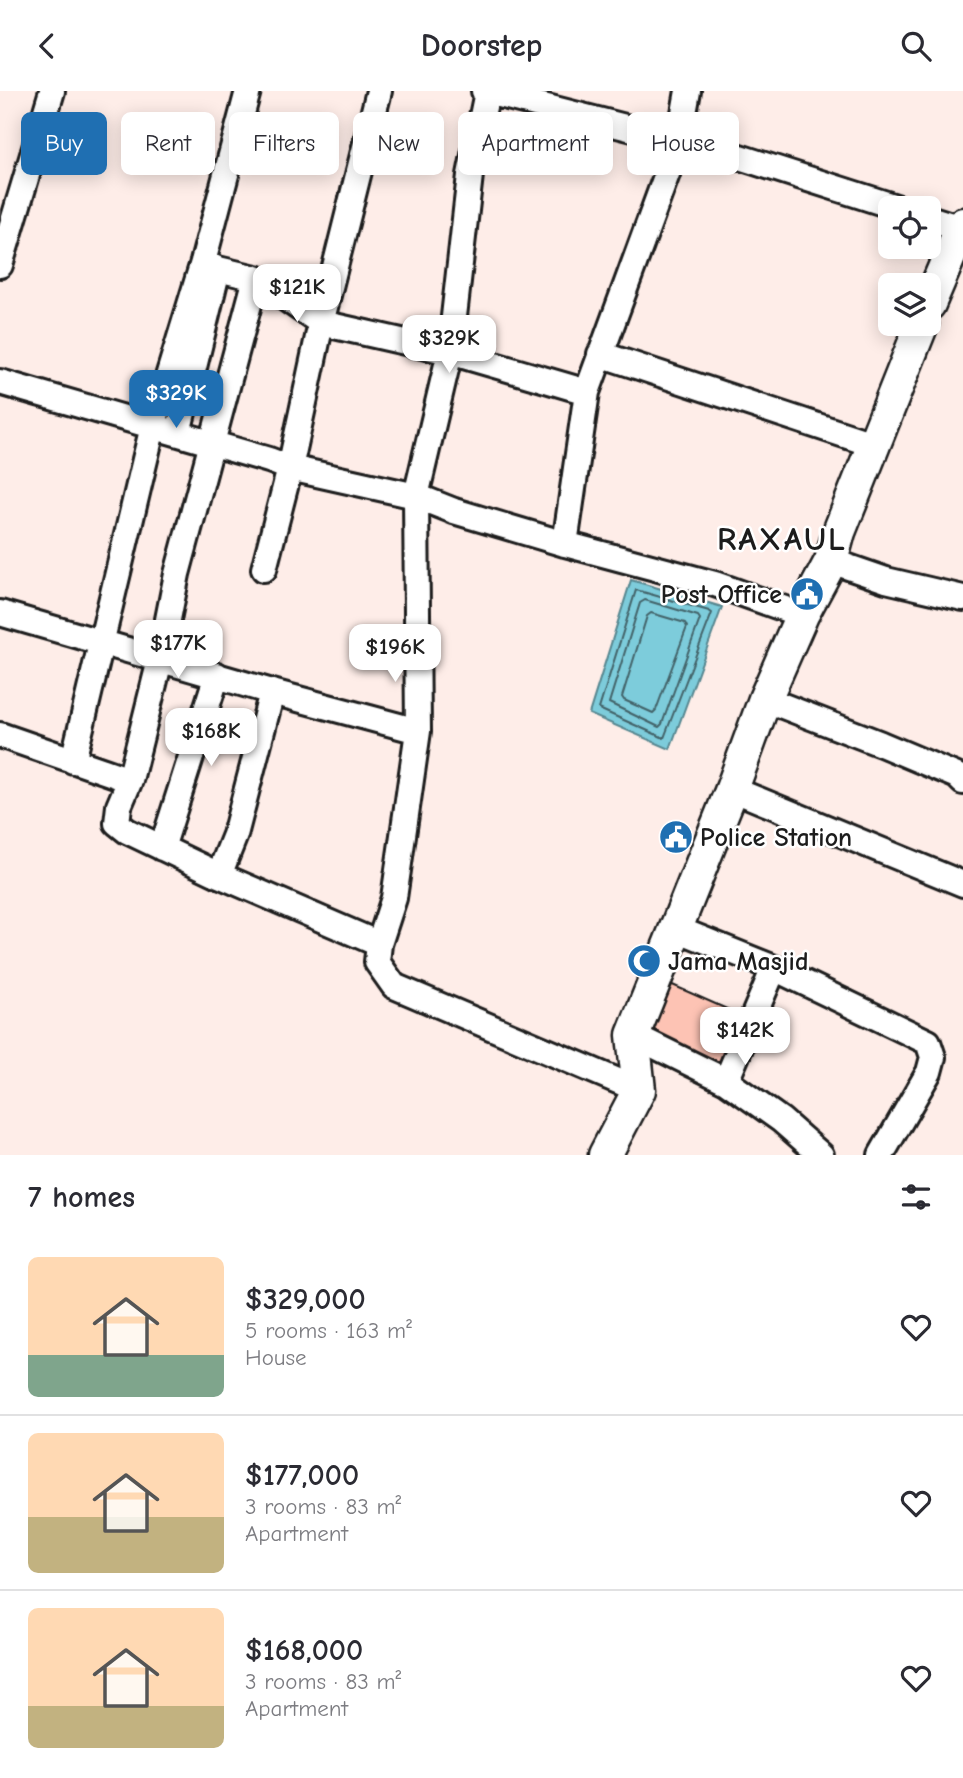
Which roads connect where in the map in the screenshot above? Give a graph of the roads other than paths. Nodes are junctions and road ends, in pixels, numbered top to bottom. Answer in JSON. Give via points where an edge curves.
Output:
{"nodes":[{"id":1,"x":52,"y":91,"type":"edge"},
{"id":2,"x":248,"y":91,"type":"edge"},
{"id":3,"x":379,"y":91,"type":"edge"},
{"id":4,"x":485,"y":91,"type":"edge"},
{"id":5,"x":688,"y":91,"type":"edge"},
{"id":6,"x":560,"y":100,"type":"edge"},
{"id":7,"x":684,"y":112,"type":"edge"},
{"id":8,"x":627,"y":123,"type":"edge"},
{"id":9,"x":739,"y":157,"type":"edge"},
{"id":10,"x":666,"y":175,"type":"edge"},
{"id":11,"x":878,"y":202,"type":"edge"},
{"id":12,"x":941,"y":221,"type":"edge"},
{"id":13,"x":962,"y":226,"type":"edge"},
{"id":14,"x":0,"y":265,"type":"edge"},
{"id":15,"x":211,"y":266,"type":"junction"},
{"id":16,"x":941,"y":276,"type":"edge"},
{"id":17,"x":256,"y":278,"type":"junction"},
{"id":18,"x":321,"y":323,"type":"junction"},
{"id":19,"x":917,"y":336,"type":"edge"},
{"id":20,"x":450,"y":352,"type":"junction"},
{"id":21,"x":600,"y":354,"type":"junction"},
{"id":22,"x":0,"y":382,"type":"edge"},
{"id":23,"x":587,"y":392,"type":"junction"},
{"id":24,"x":153,"y":426,"type":"junction"},
{"id":25,"x":178,"y":433,"type":"junction"},
{"id":26,"x":212,"y":443,"type":"junction"},
{"id":27,"x":875,"y":445,"type":"junction"},
{"id":28,"x":290,"y":468,"type":"junction"},
{"id":29,"x":416,"y":496,"type":"junction"},
{"id":30,"x":565,"y":544,"type":"junction"},
{"id":31,"x":831,"y":561,"type":"junction"},
{"id":32,"x":264,"y":569,"type":"dead end"},
{"id":33,"x":963,"y":598,"type":"edge"},
{"id":34,"x":0,"y":613,"type":"edge"},
{"id":35,"x":802,"y":615,"type":"junction"},
{"id":36,"x":101,"y":642,"type":"junction"},
{"id":37,"x":160,"y":660,"type":"junction"},
{"id":38,"x":217,"y":675,"type":"junction"},
{"id":39,"x":272,"y":692,"type":"junction"},
{"id":40,"x":765,"y":699,"type":"junction"},
{"id":41,"x":418,"y":731,"type":"junction"},
{"id":42,"x":0,"y":735,"type":"edge"},
{"id":43,"x":73,"y":761,"type":"junction"},
{"id":44,"x":130,"y":780,"type":"junction"},
{"id":45,"x":963,"y":782,"type":"edge"},
{"id":46,"x":732,"y":789,"type":"junction"},
{"id":47,"x":162,"y":848,"type":"junction"},
{"id":48,"x":219,"y":875,"type":"junction"},
{"id":49,"x":963,"y":884,"type":"edge"},
{"id":50,"x":677,"y":929,"type":"junction"},
{"id":51,"x":379,"y":944,"type":"junction"},
{"id":52,"x":774,"y":968,"type":"junction"},
{"id":53,"x":633,"y":1035,"type":"junction"},
{"id":54,"x":726,"y":1081,"type":"junction"},
{"id":55,"x":639,"y":1090,"type":"junction"},
{"id":56,"x":605,"y":1155,"type":"edge"},
{"id":57,"x":821,"y":1155,"type":"edge"},
{"id":58,"x":881,"y":1155,"type":"edge"}],
"edges":[{"from":1,"to":14,"type":"street"},
{"from":2,"to":15,"type":"street"},
{"from":3,"to":18,"type":"street"},
{"from":4,"to":6,"type":"street"},
{"from":4,"to":20,"type":"street","via":[[470,175]]},
{"from":5,"to":7,"type":"street"},
{"from":6,"to":8,"type":"street"},
{"from":9,"to":11,"type":"street"},
{"from":10,"to":21,"type":"street"},
{"from":12,"to":13,"type":"street"},
{"from":13,"to":16,"type":"main road"},
{"from":15,"to":17,"type":"street"},
{"from":15,"to":24,"type":"street"},
{"from":15,"to":25,"type":"street"},
{"from":17,"to":18,"type":"street"},
{"from":17,"to":26,"type":"street"},
{"from":18,"to":20,"type":"street"},
{"from":18,"to":28,"type":"street"},
{"from":19,"to":27,"type":"main road"},
{"from":20,"to":23,"type":"street"},
{"from":20,"to":29,"type":"street"},
{"from":21,"to":23,"type":"street"},
{"from":21,"to":27,"type":"street"},
{"from":22,"to":24,"type":"street"},
{"from":23,"to":30,"type":"street"},
{"from":24,"to":25,"type":"street"},
{"from":24,"to":36,"type":"street"},
{"from":25,"to":26,"type":"street"},
{"from":26,"to":28,"type":"street"},
{"from":26,"to":37,"type":"street"},
{"from":27,"to":31,"type":"main road"},
{"from":28,"to":29,"type":"street"},
{"from":28,"to":32,"type":"street"},
{"from":29,"to":30,"type":"street"},
{"from":29,"to":41,"type":"street"},
{"from":30,"to":35,"type":"street","via":[[715,585]]},
{"from":31,"to":33,"type":"street"},
{"from":31,"to":35,"type":"main road"},
{"from":34,"to":36,"type":"street"},
{"from":35,"to":40,"type":"main road"},
{"from":36,"to":37,"type":"street"},
{"from":36,"to":43,"type":"street"},
{"from":37,"to":38,"type":"street"},
{"from":37,"to":44,"type":"street"},
{"from":38,"to":39,"type":"street"},
{"from":38,"to":47,"type":"street"},
{"from":39,"to":41,"type":"street"},
{"from":39,"to":48,"type":"street","via":[[235,835]]},
{"from":40,"to":45,"type":"street"},
{"from":40,"to":46,"type":"main road"},
{"from":41,"to":51,"type":"street","via":[[394,898]]},
{"from":42,"to":43,"type":"street"},
{"from":43,"to":44,"type":"street"},
{"from":44,"to":47,"type":"street","via":[[117,823]]},
{"from":46,"to":49,"type":"street"},
{"from":46,"to":50,"type":"main road"},
{"from":47,"to":48,"type":"street"},
{"from":48,"to":51,"type":"street"},
{"from":50,"to":52,"type":"street"},
{"from":50,"to":53,"type":"main road"},
{"from":51,"to":55,"type":"street","via":[[377,962],[394,986]]},
{"from":52,"to":54,"type":"street"},
{"from":52,"to":58,"type":"street","via":[[928,1042],[933,1057],[929,1072]]},
{"from":53,"to":54,"type":"street"},
{"from":53,"to":55,"type":"main road"},
{"from":54,"to":57,"type":"street"},
{"from":55,"to":56,"type":"main road"}]}
